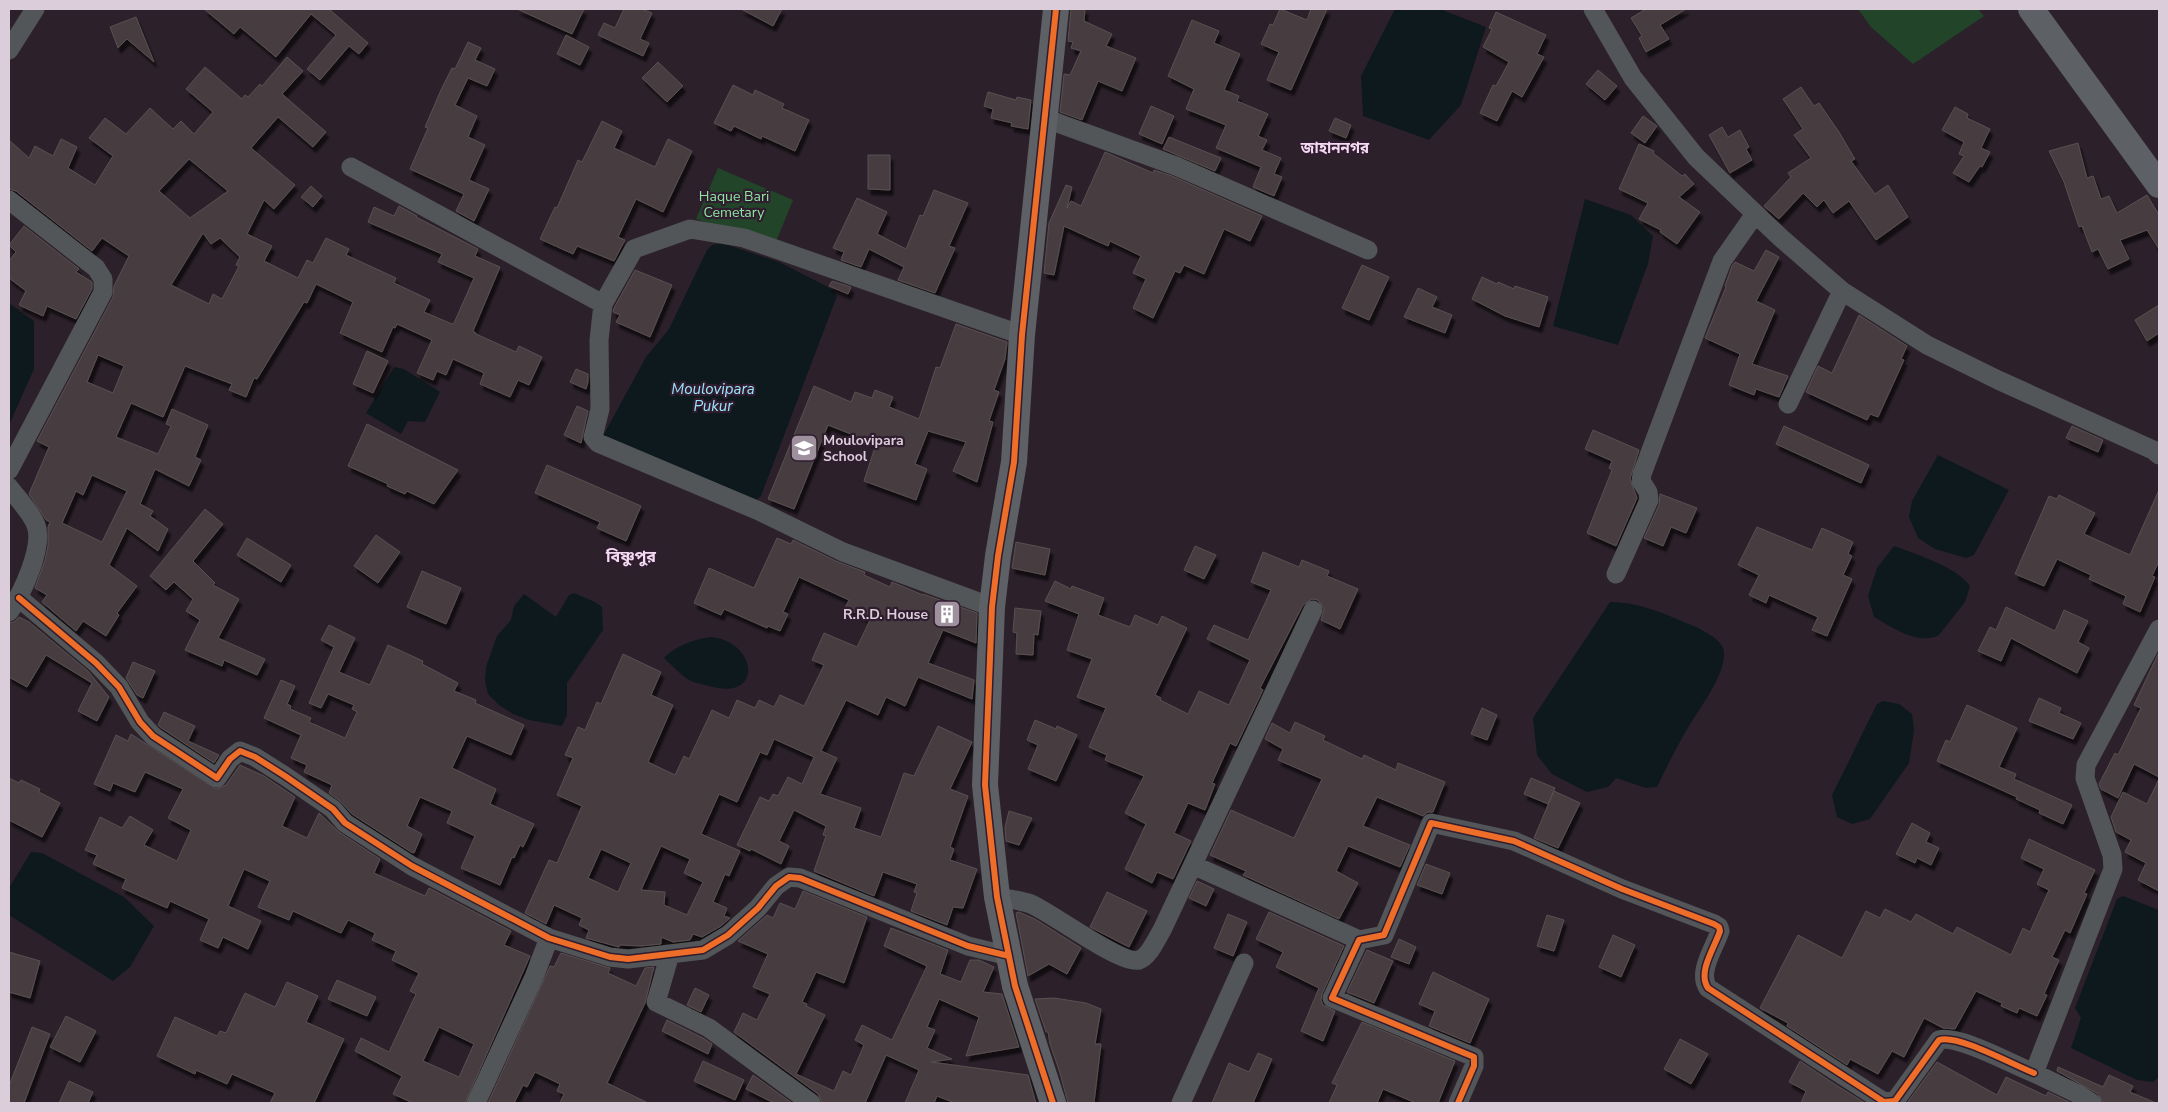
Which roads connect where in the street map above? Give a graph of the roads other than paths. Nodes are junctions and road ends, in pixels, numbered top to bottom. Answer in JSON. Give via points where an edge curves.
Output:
{"nodes":[{"id":1,"x":35,"y":9,"type":"edge"},
{"id":2,"x":1056,"y":9,"type":"edge"},
{"id":3,"x":1593,"y":9,"type":"edge"},
{"id":4,"x":2031,"y":9,"type":"edge"},
{"id":5,"x":9,"y":50,"type":"edge"},
{"id":6,"x":1044,"y":118,"type":"junction"},
{"id":7,"x":351,"y":167,"type":"dead end"},
{"id":8,"x":2159,"y":185,"type":"edge"},
{"id":9,"x":9,"y":200,"type":"edge"},
{"id":10,"x":1755,"y":214,"type":"junction"},
{"id":11,"x":1368,"y":250,"type":"dead end"},
{"id":12,"x":1842,"y":291,"type":"junction"},
{"id":13,"x":603,"y":304,"type":"junction"},
{"id":14,"x":1022,"y":334,"type":"junction"},
{"id":15,"x":1788,"y":404,"type":"dead end"},
{"id":16,"x":2157,"y":450,"type":"edge"},
{"id":17,"x":9,"y":470,"type":"edge"},
{"id":18,"x":9,"y":486,"type":"edge"},
{"id":19,"x":1616,"y":574,"type":"dead end"},
{"id":20,"x":14,"y":605,"type":"edge"},
{"id":21,"x":992,"y":607,"type":"junction"},
{"id":22,"x":1313,"y":610,"type":"dead end"},
{"id":23,"x":2159,"y":629,"type":"edge"},
{"id":24,"x":1193,"y":865,"type":"junction"},
{"id":25,"x":997,"y":897,"type":"junction"},
{"id":26,"x":548,"y":938,"type":"junction"},
{"id":27,"x":1359,"y":940,"type":"junction"},
{"id":28,"x":670,"y":954,"type":"junction"},
{"id":29,"x":1009,"y":956,"type":"junction"},
{"id":30,"x":1244,"y":963,"type":"dead end"},
{"id":31,"x":2034,"y":1073,"type":"junction"},
{"id":32,"x":476,"y":1103,"type":"edge"},
{"id":33,"x":812,"y":1103,"type":"edge"},
{"id":34,"x":1053,"y":1103,"type":"edge"},
{"id":35,"x":1181,"y":1103,"type":"edge"},
{"id":36,"x":1458,"y":1103,"type":"edge"},
{"id":37,"x":2092,"y":1103,"type":"edge"}],
"edges":[{"from":1,"to":5,"type":"street"},
{"from":2,"to":6,"type":"street"},
{"from":3,"to":10,"type":"street","via":[[1633,78],[1696,157]]},
{"from":4,"to":8,"type":"street"},
{"from":6,"to":11,"type":"street","via":[[1176,166]]},
{"from":6,"to":14,"type":"street"},
{"from":7,"to":13,"type":"street"},
{"from":9,"to":17,"type":"street","via":[[96,268],[103,279],[103,292]]},
{"from":10,"to":12,"type":"street"},
{"from":10,"to":19,"type":"street","via":[[1722,261],[1642,474],[1641,480],[1649,500]]},
{"from":12,"to":15,"type":"street"},
{"from":12,"to":16,"type":"street","via":[[1927,345]]},
{"from":13,"to":14,"type":"street","via":[[634,249],[690,229],[744,238]]},
{"from":13,"to":21,"type":"street","via":[[599,340],[600,409],[593,437],[598,443],[759,511],[843,552]]},
{"from":14,"to":21,"type":"street","via":[[1014,462]]},
{"from":18,"to":20,"type":"street","via":[[35,522],[38,533],[38,544]]},
{"from":20,"to":26,"type":"street","via":[[96,663],[119,687],[140,722],[153,736],[217,778],[240,751],[255,757],[412,866]]},
{"from":21,"to":25,"type":"street","via":[[985,785]]},
{"from":22,"to":24,"type":"street"},
{"from":23,"to":31,"type":"street","via":[[2086,765],[2085,778],[2112,855],[2113,870]]},
{"from":24,"to":25,"type":"street","via":[[1162,930],[1144,958],[1137,960],[1129,960],[1110,951],[1030,904]]},
{"from":24,"to":27,"type":"street"},
{"from":25,"to":29,"type":"street"},
{"from":26,"to":28,"type":"street","via":[[610,957],[628,959]]},
{"from":26,"to":32,"type":"street","via":[[534,977]]},
{"from":27,"to":31,"type":"street","via":[[1384,935],[1431,823],[1514,841],[1719,927],[1706,967],[1704,980],[1708,988],[1884,1102],[1895,1101],[1939,1040],[1944,1038],[1960,1041]]},
{"from":27,"to":36,"type":"street","via":[[1332,998],[1474,1057],[1474,1066]]},
{"from":28,"to":29,"type":"street","via":[[703,950],[728,935],[758,908],[776,886],[789,878],[800,878],[968,946]]},
{"from":28,"to":33,"type":"street","via":[[656,1002],[709,1028]]},
{"from":29,"to":34,"type":"street","via":[[1015,986]]},
{"from":30,"to":35,"type":"street"},
{"from":31,"to":37,"type":"street"}]}
